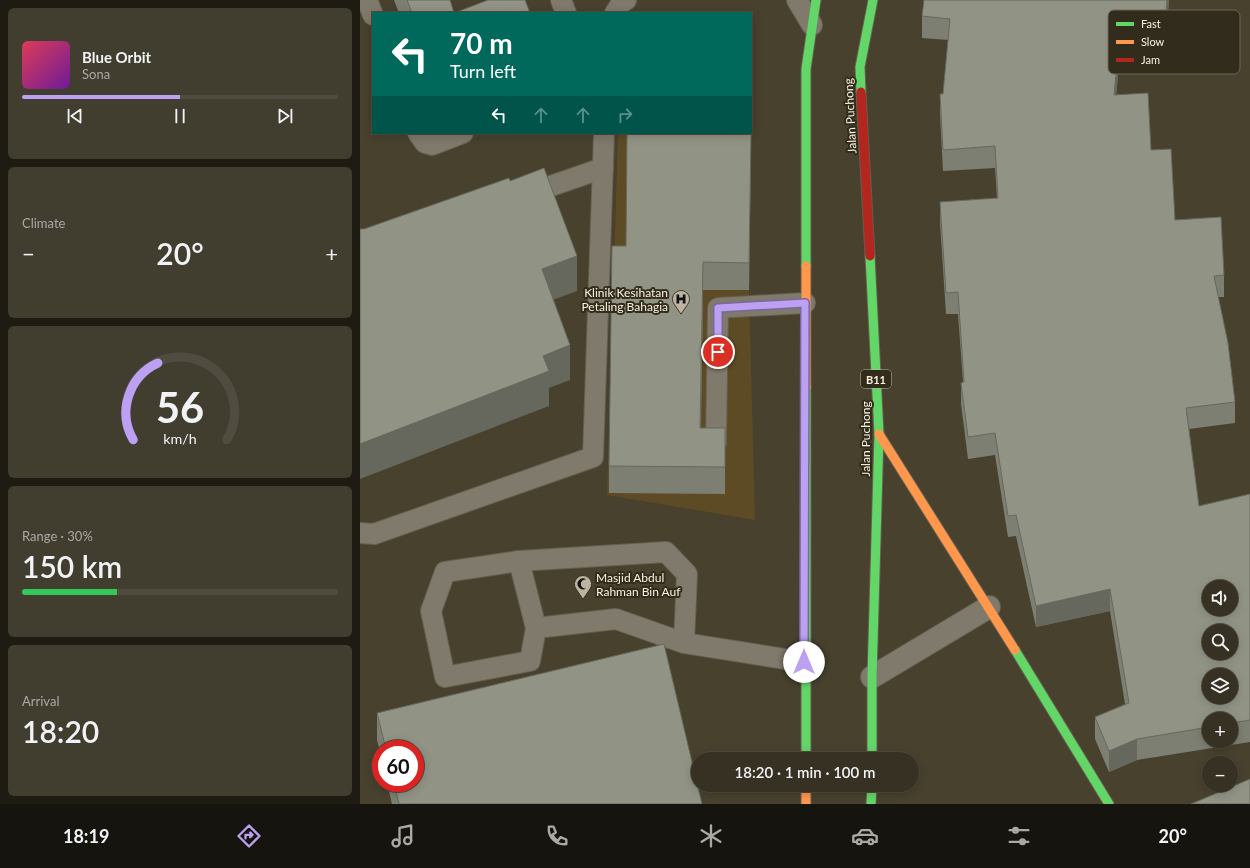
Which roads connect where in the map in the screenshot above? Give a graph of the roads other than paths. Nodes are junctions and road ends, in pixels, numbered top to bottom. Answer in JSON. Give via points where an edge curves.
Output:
{"nodes":[{"id":1,"x":367,"y":0,"type":"edge"},
{"id":2,"x":561,"y":0,"type":"edge"},
{"id":3,"x":626,"y":0,"type":"edge"},
{"id":4,"x":797,"y":0,"type":"edge"},
{"id":5,"x":816,"y":0,"type":"edge"},
{"id":6,"x":873,"y":0,"type":"edge"},
{"id":7,"x":372,"y":12,"type":"edge"},
{"id":8,"x":566,"y":12,"type":"edge"},
{"id":9,"x":616,"y":12,"type":"edge"},
{"id":10,"x":812,"y":25,"type":"junction"},
{"id":11,"x":419,"y":134,"type":"edge"},
{"id":12,"x":461,"y":134,"type":"edge"},
{"id":13,"x":604,"y":134,"type":"edge"},
{"id":14,"x":603,"y":168,"type":"junction"},
{"id":15,"x":507,"y":201,"type":"edge"},
{"id":16,"x":805,"y":303,"type":"junction"},
{"id":17,"x":879,"y":434,"type":"junction"},
{"id":18,"x":716,"y":442,"type":"edge"},
{"id":19,"x":360,"y":533,"type":"edge"},
{"id":20,"x":520,"y":561,"type":"junction"},
{"id":21,"x":989,"y":607,"type":"junction"},
{"id":22,"x":536,"y":628,"type":"junction"},
{"id":23,"x":684,"y":643,"type":"junction"},
{"id":24,"x":804,"y":662,"type":"junction"},
{"id":25,"x":872,"y":677,"type":"junction"},
{"id":26,"x":806,"y":752,"type":"edge"},
{"id":27,"x":872,"y":752,"type":"edge"},
{"id":28,"x":806,"y":792,"type":"edge"},
{"id":29,"x":872,"y":792,"type":"edge"},
{"id":30,"x":806,"y":804,"type":"edge"},
{"id":31,"x":872,"y":804,"type":"edge"},
{"id":32,"x":1109,"y":804,"type":"edge"}],
"edges":[{"from":1,"to":7,"type":"lane"},
{"from":2,"to":8,"type":"lane"},
{"from":3,"to":9,"type":"lane"},
{"from":4,"to":10,"type":"lane"},
{"from":5,"to":10,"type":"main road"},
{"from":6,"to":17,"type":"main road","name":"Jalan Puchong","number":"B11","via":[[860,67]]},
{"from":10,"to":16,"type":"main road","via":[[806,69]]},
{"from":11,"to":12,"type":"lane","via":[[425,143],[432,145]]},
{"from":13,"to":14,"type":"lane"},
{"from":14,"to":15,"type":"lane"},
{"from":14,"to":19,"type":"lane","via":[[593,457],[374,534]]},
{"from":16,"to":18,"type":"lane","via":[[718,308]]},
{"from":16,"to":24,"type":"main road"},
{"from":17,"to":21,"type":"main road"},
{"from":17,"to":25,"type":"main road","name":"Jalan Puchong","number":"B11"},
{"from":20,"to":22,"type":"lane"},
{"from":20,"to":22,"type":"lane","via":[[445,572],[431,611],[445,677],[530,661]]},
{"from":20,"to":23,"type":"lane","via":[[666,552],[687,574]]},
{"from":21,"to":25,"type":"street"},
{"from":21,"to":32,"type":"main road"},
{"from":22,"to":23,"type":"lane","via":[[616,619]]},
{"from":23,"to":24,"type":"lane"},
{"from":24,"to":26,"type":"main road"},
{"from":25,"to":27,"type":"main road","name":"Jalan Puchong","number":"B11"},
{"from":28,"to":30,"type":"main road"},
{"from":29,"to":31,"type":"main road"}]}
